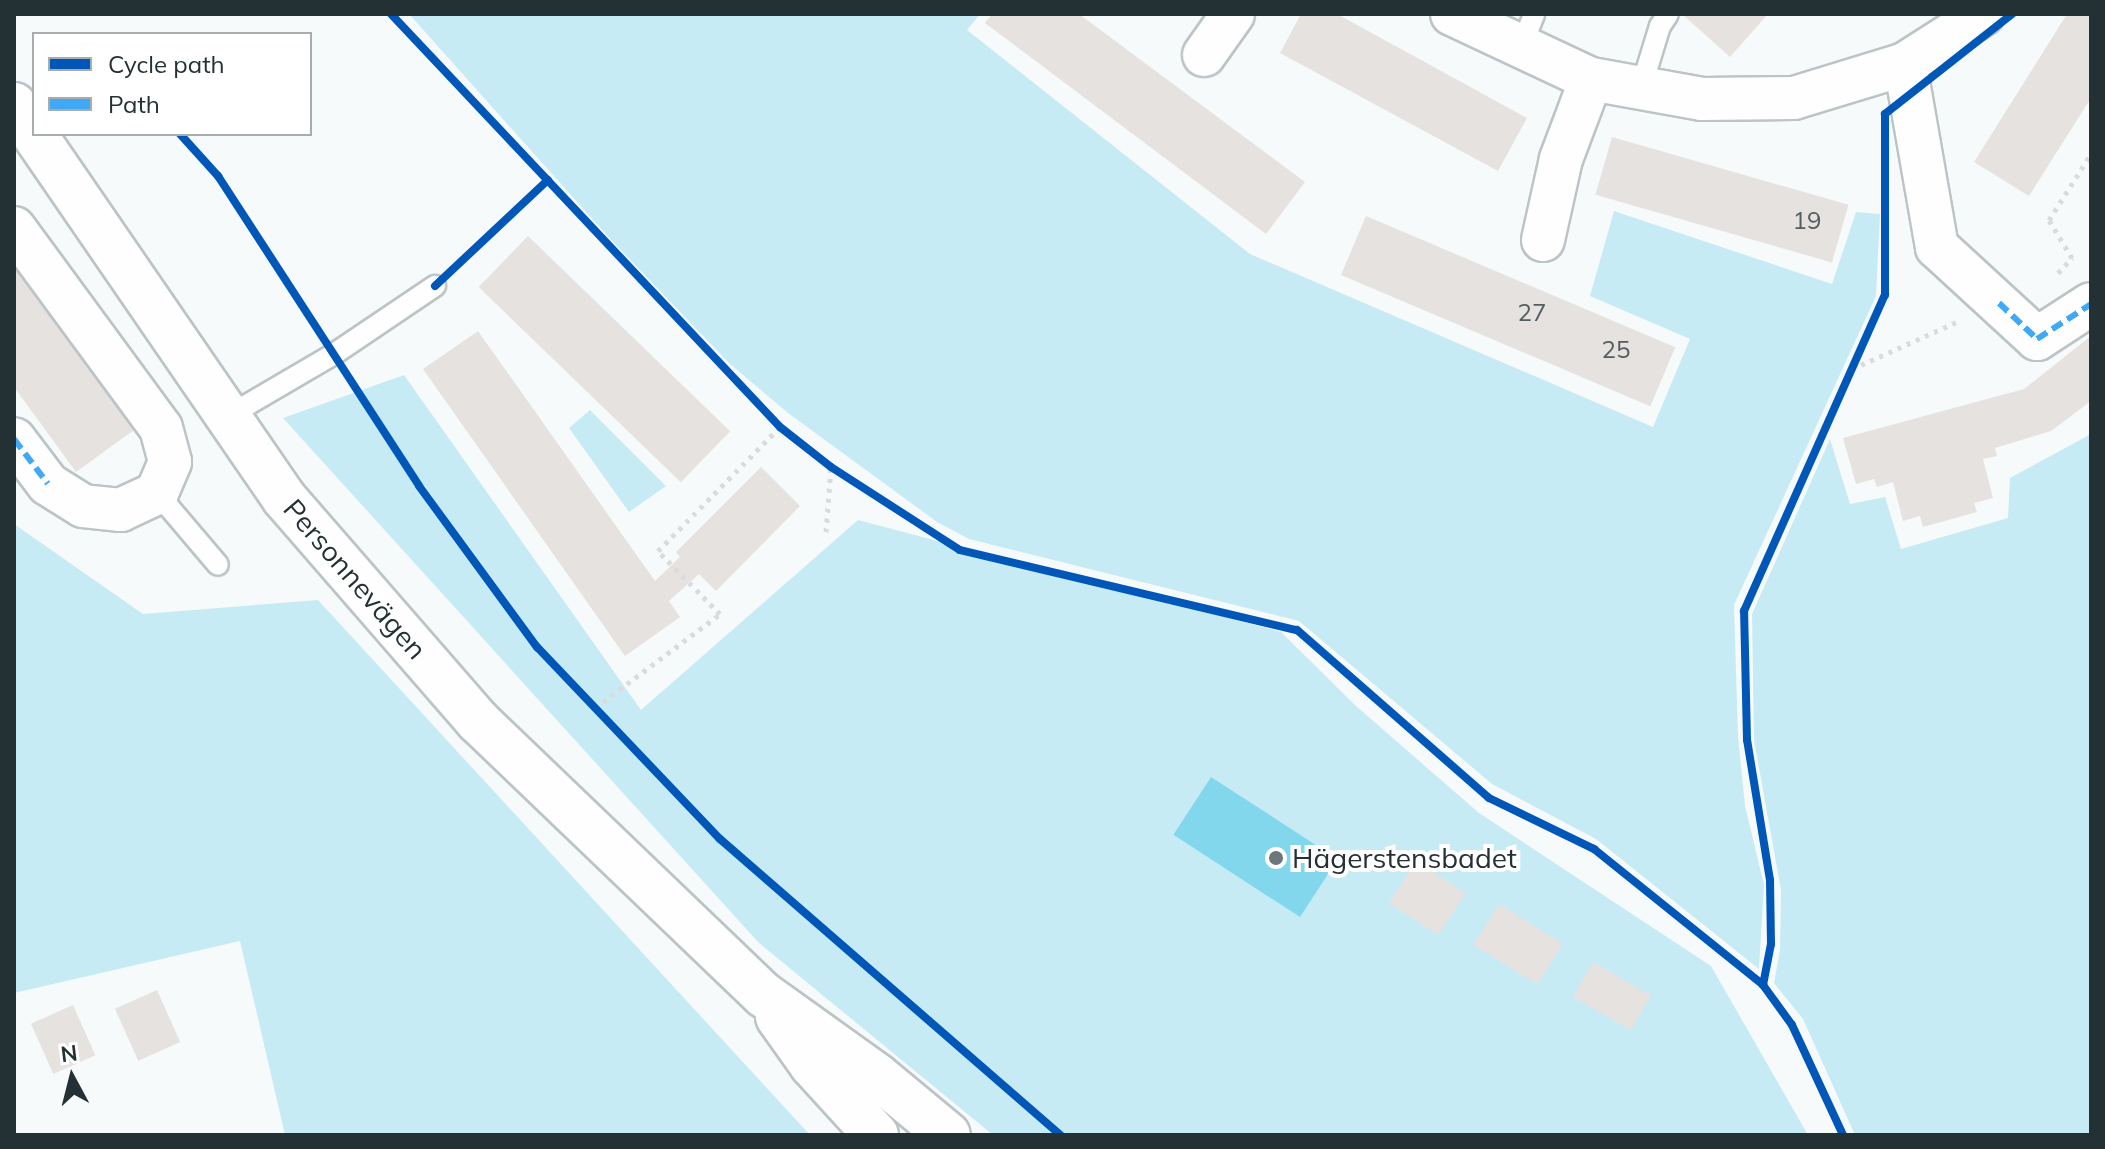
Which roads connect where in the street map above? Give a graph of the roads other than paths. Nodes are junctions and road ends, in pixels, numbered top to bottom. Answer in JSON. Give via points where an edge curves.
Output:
{"nodes":[{"id":1,"x":1233,"y":14,"type":"edge"},
{"id":2,"x":1452,"y":14,"type":"edge"},
{"id":3,"x":1668,"y":14,"type":"edge"},
{"id":4,"x":1983,"y":14,"type":"edge"},
{"id":5,"x":1528,"y":30,"type":"edge"},
{"id":6,"x":1204,"y":55,"type":"dead end"},
{"id":7,"x":1905,"y":64,"type":"junction"},
{"id":8,"x":1591,"y":79,"type":"junction"},
{"id":9,"x":1641,"y":88,"type":"junction"},
{"id":10,"x":14,"y":105,"type":"edge"},
{"id":11,"x":32,"y":131,"type":"edge"},
{"id":12,"x":35,"y":136,"type":"edge"},
{"id":13,"x":14,"y":228,"type":"edge"},
{"id":14,"x":1543,"y":240,"type":"dead end"},
{"id":15,"x":435,"y":286,"type":"dead end"},
{"id":16,"x":2091,"y":304,"type":"edge"},
{"id":17,"x":228,"y":416,"type":"junction"},
{"id":18,"x":14,"y":439,"type":"edge"},
{"id":19,"x":157,"y":493,"type":"junction"},
{"id":20,"x":218,"y":565,"type":"dead end"},
{"id":21,"x":764,"y":995,"type":"junction"},
{"id":22,"x":874,"y":1132,"type":"edge"},
{"id":23,"x":948,"y":1135,"type":"edge"}],
"edges":[{"from":1,"to":6,"type":"street"},
{"from":2,"to":5,"type":"street"},
{"from":3,"to":9,"type":"lane"},
{"from":4,"to":7,"type":"street"},
{"from":5,"to":8,"type":"street"},
{"from":7,"to":9,"type":"street","via":[[1794,98],[1702,99]]},
{"from":7,"to":16,"type":"street","via":[[1937,247],[2037,339]]},
{"from":8,"to":9,"type":"street"},
{"from":8,"to":14,"type":"street","via":[[1561,159]]},
{"from":10,"to":11,"type":"street","name":"Personnevägen"},
{"from":12,"to":17,"type":"street","name":"Personnevägen"},
{"from":13,"to":19,"type":"street","via":[[161,428],[170,462]]},
{"from":15,"to":17,"type":"lane"},
{"from":17,"to":21,"type":"street","name":"Personnevägen","via":[[284,498],[478,721]]},
{"from":18,"to":19,"type":"street","via":[[48,484],[83,506],[121,510]]},
{"from":19,"to":20,"type":"lane"},
{"from":21,"to":22,"type":"street","name":"Personnevägen","via":[[812,1065]]},
{"from":21,"to":23,"type":"street","name":"Personnevägen"}]}
